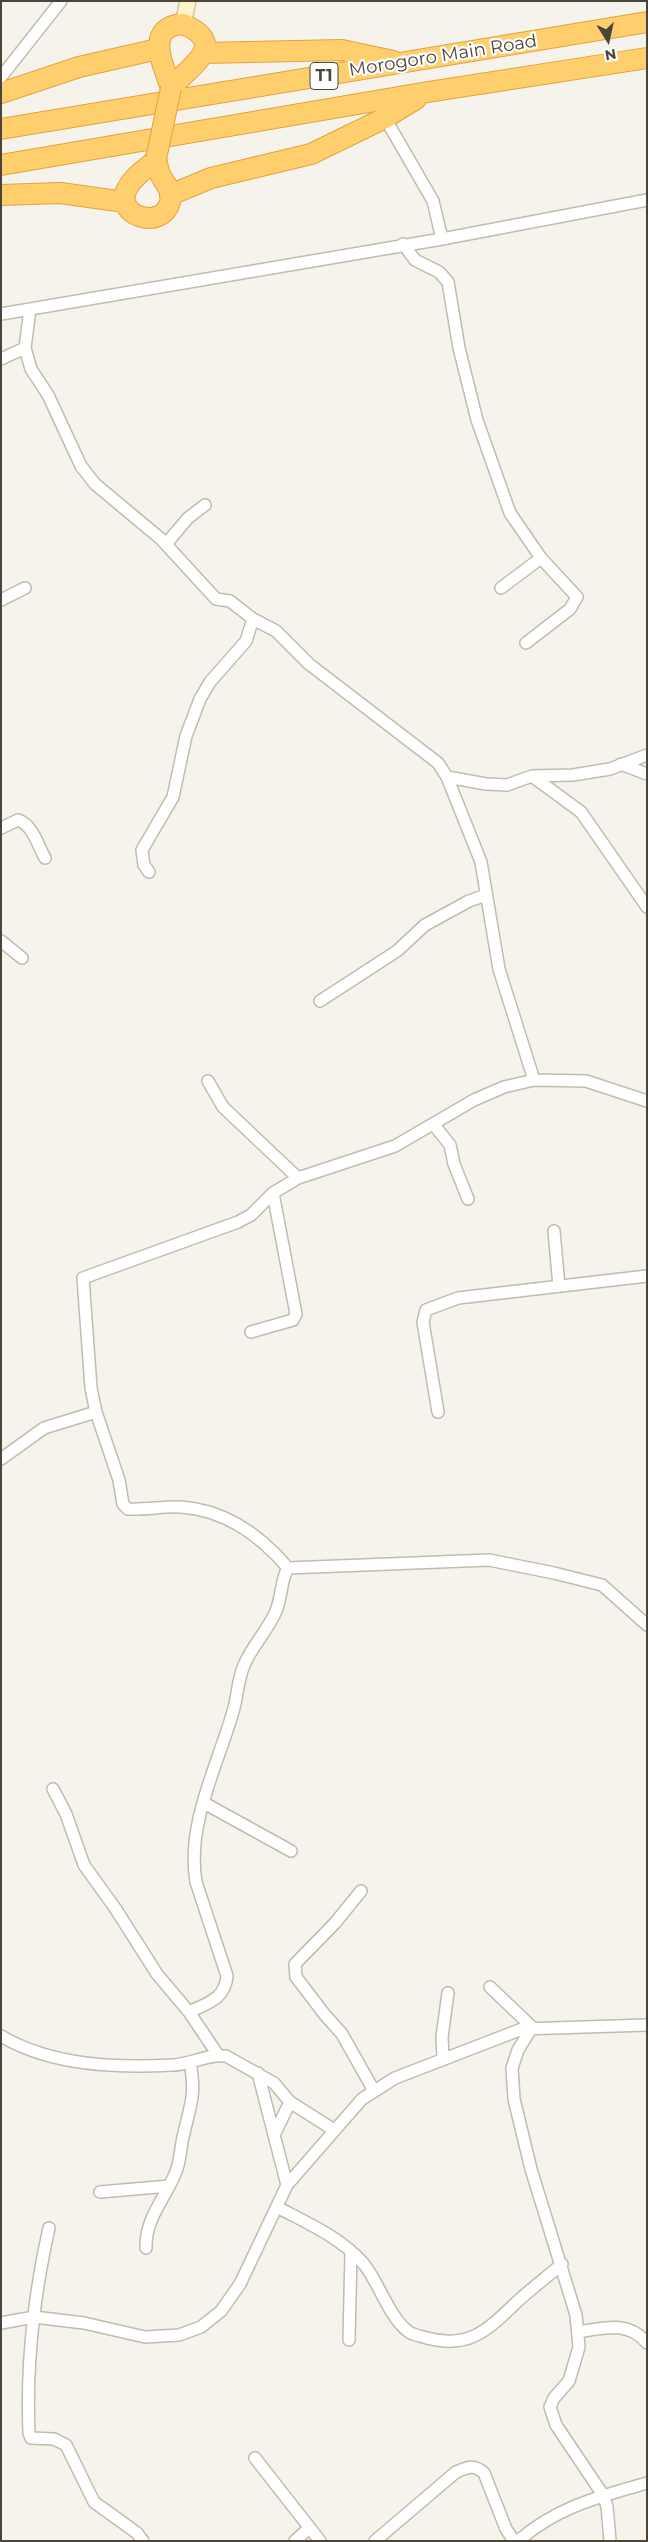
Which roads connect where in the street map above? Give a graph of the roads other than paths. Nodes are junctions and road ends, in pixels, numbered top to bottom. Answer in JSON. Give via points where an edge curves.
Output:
{"nodes":[{"id":1,"x":61,"y":1,"type":"edge"},
{"id":2,"x":188,"y":1,"type":"edge"},
{"id":3,"x":647,"y":22,"type":"edge"},
{"id":4,"x":183,"y":24,"type":"junction"},
{"id":5,"x":158,"y":49,"type":"junction"},
{"id":6,"x":204,"y":53,"type":"junction"},
{"id":7,"x":647,"y":58,"type":"edge"},
{"id":8,"x":404,"y":63,"type":"junction"},
{"id":9,"x":3,"y":72,"type":"edge"},
{"id":10,"x":171,"y":88,"type":"junction"},
{"id":11,"x":428,"y":92,"type":"junction"},
{"id":12,"x":1,"y":93,"type":"edge"},
{"id":13,"x":385,"y":118,"type":"junction"},
{"id":14,"x":1,"y":129,"type":"edge"},
{"id":15,"x":156,"y":159,"type":"junction"},
{"id":16,"x":1,"y":165,"type":"edge"},
{"id":17,"x":1,"y":195,"type":"edge"},
{"id":18,"x":170,"y":195,"type":"junction"},
{"id":19,"x":647,"y":200,"type":"edge"},
{"id":20,"x":126,"y":202,"type":"junction"},
{"id":21,"x":442,"y":238,"type":"junction"},
{"id":22,"x":403,"y":244,"type":"junction"},
{"id":23,"x":30,"y":309,"type":"junction"},
{"id":24,"x":1,"y":314,"type":"edge"},
{"id":25,"x":25,"y":348,"type":"junction"},
{"id":26,"x":1,"y":359,"type":"edge"},
{"id":27,"x":205,"y":505,"type":"dead end"},
{"id":28,"x":166,"y":544,"type":"junction"},
{"id":29,"x":541,"y":558,"type":"junction"},
{"id":30,"x":25,"y":588,"type":"dead end"},
{"id":31,"x":501,"y":588,"type":"dead end"},
{"id":32,"x":1,"y":600,"type":"edge"},
{"id":33,"x":253,"y":619,"type":"junction"},
{"id":34,"x":526,"y":643,"type":"dead end"},
{"id":35,"x":647,"y":755,"type":"edge"},
{"id":36,"x":621,"y":764,"type":"junction"},
{"id":37,"x":647,"y":774,"type":"edge"},
{"id":38,"x":532,"y":776,"type":"junction"},
{"id":39,"x":447,"y":777,"type":"junction"},
{"id":40,"x":1,"y":828,"type":"edge"},
{"id":41,"x":45,"y":858,"type":"dead end"},
{"id":42,"x":149,"y":872,"type":"dead end"},
{"id":43,"x":486,"y":895,"type":"junction"},
{"id":44,"x":647,"y":907,"type":"edge"},
{"id":45,"x":1,"y":941,"type":"edge"},
{"id":46,"x":22,"y":958,"type":"dead end"},
{"id":47,"x":320,"y":1002,"type":"dead end"},
{"id":48,"x":534,"y":1080,"type":"junction"},
{"id":49,"x":208,"y":1081,"type":"dead end"},
{"id":50,"x":647,"y":1101,"type":"edge"},
{"id":51,"x":434,"y":1125,"type":"junction"},
{"id":52,"x":298,"y":1178,"type":"junction"},
{"id":53,"x":273,"y":1193,"type":"junction"},
{"id":54,"x":468,"y":1199,"type":"dead end"},
{"id":55,"x":554,"y":1231,"type":"dead end"},
{"id":56,"x":647,"y":1276,"type":"edge"},
{"id":57,"x":559,"y":1286,"type":"junction"},
{"id":58,"x":251,"y":1332,"type":"dead end"},
{"id":59,"x":96,"y":1412,"type":"junction"},
{"id":60,"x":438,"y":1412,"type":"dead end"},
{"id":61,"x":1,"y":1460,"type":"edge"},
{"id":62,"x":288,"y":1568,"type":"junction"},
{"id":63,"x":647,"y":1625,"type":"edge"},
{"id":64,"x":53,"y":1790,"type":"dead end"},
{"id":65,"x":204,"y":1803,"type":"junction"},
{"id":66,"x":291,"y":1851,"type":"dead end"},
{"id":67,"x":361,"y":1891,"type":"dead end"},
{"id":68,"x":490,"y":1987,"type":"dead end"},
{"id":69,"x":448,"y":1992,"type":"dead end"},
{"id":70,"x":189,"y":2012,"type":"junction"},
{"id":71,"x":647,"y":2025,"type":"edge"},
{"id":72,"x":532,"y":2029,"type":"junction"},
{"id":73,"x":1,"y":2036,"type":"edge"},
{"id":74,"x":218,"y":2055,"type":"junction"},
{"id":75,"x":443,"y":2058,"type":"junction"},
{"id":76,"x":190,"y":2062,"type":"junction"},
{"id":77,"x":258,"y":2073,"type":"junction"},
{"id":78,"x":374,"y":2092,"type":"junction"},
{"id":79,"x":290,"y":2102,"type":"junction"},
{"id":80,"x":334,"y":2130,"type":"junction"},
{"id":81,"x":276,"y":2133,"type":"junction"},
{"id":82,"x":288,"y":2185,"type":"junction"},
{"id":83,"x":169,"y":2186,"type":"junction"},
{"id":84,"x":100,"y":2192,"type":"dead end"},
{"id":85,"x":277,"y":2207,"type":"junction"},
{"id":86,"x":50,"y":2228,"type":"dead end"},
{"id":87,"x":146,"y":2248,"type":"dead end"},
{"id":88,"x":351,"y":2252,"type":"junction"},
{"id":89,"x":562,"y":2264,"type":"junction"},
{"id":90,"x":34,"y":2317,"type":"junction"},
{"id":91,"x":1,"y":2323,"type":"edge"},
{"id":92,"x":578,"y":2332,"type":"junction"},
{"id":93,"x":349,"y":2340,"type":"dead end"},
{"id":94,"x":647,"y":2343,"type":"edge"},
{"id":95,"x":255,"y":2458,"type":"dead end"},
{"id":96,"x":647,"y":2483,"type":"edge"},
{"id":97,"x":603,"y":2495,"type":"junction"},
{"id":98,"x":309,"y":2528,"type":"junction"},
{"id":99,"x":143,"y":2541,"type":"edge"},
{"id":100,"x":295,"y":2541,"type":"edge"},
{"id":101,"x":320,"y":2541,"type":"edge"},
{"id":102,"x":375,"y":2541,"type":"edge"},
{"id":103,"x":514,"y":2541,"type":"edge"},
{"id":104,"x":518,"y":2541,"type":"edge"},
{"id":105,"x":610,"y":2541,"type":"edge"}],
"edges":[{"from":1,"to":9,"type":"street"},
{"from":2,"to":4,"type":"street"},
{"from":3,"to":8,"type":"highway","name":"Morogoro Main Road","number":"T1"},
{"from":4,"to":5,"type":"highway","via":[[167,28],[161,35]]},
{"from":4,"to":6,"type":"highway","via":[[197,30],[203,38]]},
{"from":5,"to":10,"type":"highway"},
{"from":5,"to":12,"type":"highway","via":[[79,67]]},
{"from":6,"to":8,"type":"highway","via":[[342,50]]},
{"from":6,"to":10,"type":"highway","via":[[200,62]]},
{"from":7,"to":11,"type":"highway","name":"Morogoro Main Road","number":"T1"},
{"from":8,"to":14,"type":"highway","name":"Morogoro Main Road","number":"T1"},
{"from":10,"to":15,"type":"highway","bridge":true},
{"from":11,"to":13,"type":"highway"},
{"from":11,"to":16,"type":"highway","name":"Morogoro Main Road","number":"T1"},
{"from":13,"to":18,"type":"highway","via":[[311,154],[211,178]]},
{"from":13,"to":21,"type":"street","via":[[433,201]]},
{"from":15,"to":18,"type":"highway"},
{"from":15,"to":20,"type":"highway","via":[[133,179],[125,191]]},
{"from":17,"to":20,"type":"highway","via":[[60,193]]},
{"from":18,"to":20,"type":"highway","via":[[166,210],[158,216],[144,219],[135,215]]},
{"from":19,"to":21,"type":"street"},
{"from":21,"to":22,"type":"street"},
{"from":22,"to":23,"type":"street"},
{"from":22,"to":29,"type":"street","via":[[415,260],[439,272],[448,282],[459,348],[477,420],[510,513]]},
{"from":23,"to":24,"type":"street"},
{"from":23,"to":25,"type":"street"},
{"from":25,"to":26,"type":"street"},
{"from":25,"to":28,"type":"street","via":[[31,369],[48,395],[81,466],[95,484]]},
{"from":27,"to":28,"type":"street","via":[[188,518]]},
{"from":28,"to":33,"type":"street","via":[[216,598],[230,601]]},
{"from":29,"to":31,"type":"street"},
{"from":29,"to":34,"type":"street","via":[[576,597],[570,609]]},
{"from":30,"to":32,"type":"street"},
{"from":33,"to":39,"type":"street","via":[[276,631],[309,664],[438,763]]},
{"from":33,"to":42,"type":"street","via":[[246,642],[210,682],[200,699],[186,736],[173,796],[142,850],[144,866]]},
{"from":35,"to":36,"type":"street"},
{"from":36,"to":37,"type":"street"},
{"from":36,"to":38,"type":"street","via":[[573,775]]},
{"from":38,"to":39,"type":"street","via":[[507,785]]},
{"from":38,"to":44,"type":"street","via":[[581,812]]},
{"from":39,"to":43,"type":"street","via":[[481,862]]},
{"from":40,"to":41,"type":"street","via":[[18,820],[24,822]]},
{"from":43,"to":47,"type":"street","via":[[425,926],[397,951]]},
{"from":43,"to":48,"type":"street","via":[[499,969]]},
{"from":45,"to":46,"type":"street"},
{"from":48,"to":50,"type":"street","via":[[586,1081]]},
{"from":48,"to":51,"type":"street","via":[[487,1094]]},
{"from":49,"to":52,"type":"street","via":[[223,1107]]},
{"from":51,"to":52,"type":"street","via":[[389,1148]]},
{"from":51,"to":54,"type":"street","via":[[450,1144]]},
{"from":52,"to":53,"type":"street"},
{"from":53,"to":58,"type":"street","via":[[296,1314],[292,1320]]},
{"from":53,"to":59,"type":"street","via":[[251,1215],[238,1222],[83,1278],[91,1388]]},
{"from":55,"to":57,"type":"street"},
{"from":56,"to":57,"type":"street"},
{"from":57,"to":60,"type":"street","via":[[458,1298],[426,1310],[423,1322]]},
{"from":59,"to":61,"type":"street","via":[[44,1428]]},
{"from":59,"to":62,"type":"street","via":[[119,1480],[123,1504],[128,1509],[182,1507],[214,1514],[254,1534]]},
{"from":62,"to":63,"type":"street","via":[[489,1560],[602,1585]]},
{"from":62,"to":65,"type":"street","via":[[283,1576],[281,1600],[272,1623],[242,1668],[234,1708]]},
{"from":64,"to":70,"type":"street","via":[[66,1814],[84,1865],[157,1974]]},
{"from":65,"to":66,"type":"street"},
{"from":65,"to":70,"type":"street","via":[[194,1870],[226,1984],[220,1996]]},
{"from":67,"to":78,"type":"street","via":[[295,1964],[295,1970],[296,1977],[342,2034]]},
{"from":68,"to":72,"type":"street"},
{"from":69,"to":75,"type":"street","via":[[442,2037]]},
{"from":70,"to":74,"type":"street"},
{"from":71,"to":72,"type":"street"},
{"from":72,"to":75,"type":"street","via":[[522,2029]]},
{"from":72,"to":89,"type":"street","via":[[518,2050],[512,2068],[514,2099],[531,2169]]},
{"from":73,"to":76,"type":"street","via":[[20,2048],[58,2059],[97,2064],[174,2065]]},
{"from":74,"to":76,"type":"street"},
{"from":74,"to":77,"type":"street"},
{"from":75,"to":78,"type":"street","via":[[395,2078]]},
{"from":76,"to":83,"type":"street","via":[[194,2086],[190,2115],[183,2135],[180,2161]]},
{"from":77,"to":79,"type":"street","via":[[274,2083]]},
{"from":77,"to":81,"type":"street","via":[[264,2102]]},
{"from":78,"to":80,"type":"street","via":[[362,2099]]},
{"from":79,"to":80,"type":"street"},
{"from":79,"to":81,"type":"street"},
{"from":80,"to":82,"type":"street"},
{"from":81,"to":82,"type":"street"},
{"from":82,"to":85,"type":"street"},
{"from":83,"to":84,"type":"street"},
{"from":83,"to":87,"type":"street","via":[[149,2221]]},
{"from":85,"to":88,"type":"street","via":[[329,2235]]},
{"from":85,"to":90,"type":"street","via":[[240,2284],[221,2311],[201,2327],[179,2335],[145,2336],[84,2323]]},
{"from":86,"to":90,"type":"street","via":[[38,2278]]},
{"from":88,"to":89,"type":"street","via":[[364,2264],[396,2318],[409,2333],[461,2341],[492,2327]]},
{"from":88,"to":93,"type":"street"},
{"from":89,"to":92,"type":"street"},
{"from":90,"to":91,"type":"street"},
{"from":90,"to":99,"type":"street","via":[[28,2411],[31,2438],[54,2439],[66,2445],[94,2502],[137,2533]]},
{"from":92,"to":94,"type":"street","via":[[628,2328]]},
{"from":92,"to":97,"type":"street","via":[[579,2347],[569,2381],[550,2407],[556,2425]]},
{"from":95,"to":98,"type":"street"},
{"from":96,"to":97,"type":"street"},
{"from":97,"to":104,"type":"street","via":[[552,2515]]},
{"from":97,"to":105,"type":"street"},
{"from":98,"to":100,"type":"street"},
{"from":98,"to":101,"type":"street"},
{"from":102,"to":103,"type":"street","via":[[456,2472],[477,2467],[484,2473]]}]}
